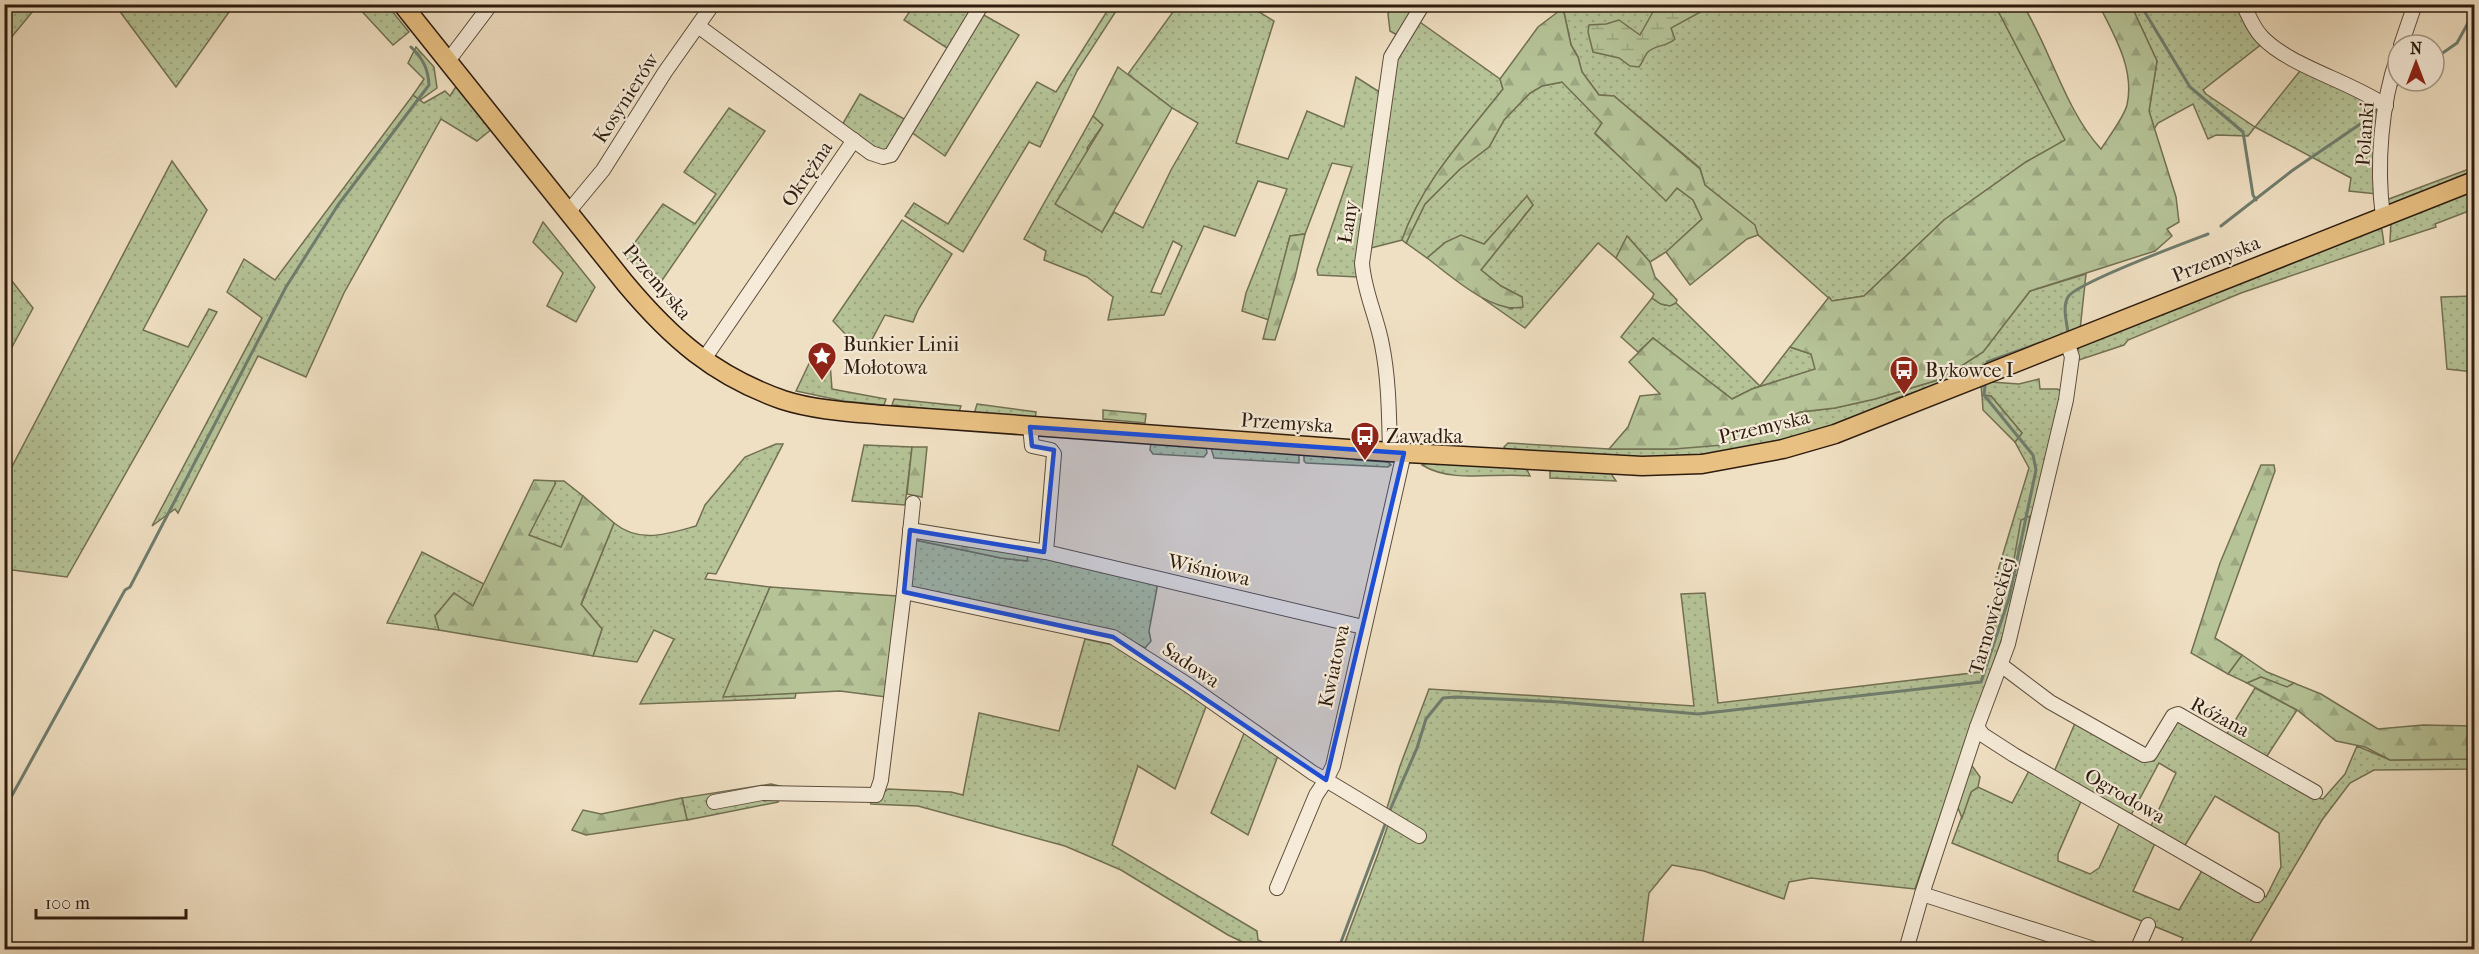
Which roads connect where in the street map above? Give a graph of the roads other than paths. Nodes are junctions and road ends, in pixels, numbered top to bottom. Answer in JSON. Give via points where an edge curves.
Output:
{"nodes":[{"id":1,"x":402,"y":4,"type":"edge"},
{"id":2,"x":491,"y":4,"type":"edge"},
{"id":3,"x":713,"y":4,"type":"edge"},
{"id":4,"x":982,"y":4,"type":"edge"},
{"id":5,"x":1423,"y":4,"type":"edge"},
{"id":6,"x":2243,"y":4,"type":"edge"},
{"id":7,"x":2415,"y":4,"type":"edge"},
{"id":8,"x":698,"y":26,"type":"junction"},
{"id":9,"x":2405,"y":33,"type":"edge"},
{"id":10,"x":448,"y":61,"type":"junction"},
{"id":11,"x":2389,"y":93,"type":"edge"},
{"id":12,"x":2386,"y":106,"type":"junction"},
{"id":13,"x":854,"y":140,"type":"junction"},
{"id":14,"x":2475,"y":181,"type":"edge"},
{"id":15,"x":568,"y":212,"type":"junction"},
{"id":16,"x":2383,"y":217,"type":"junction"},
{"id":17,"x":2067,"y":342,"type":"junction"},
{"id":18,"x":704,"y":359,"type":"junction"},
{"id":19,"x":1030,"y":427,"type":"junction"},
{"id":20,"x":1397,"y":453,"type":"junction"},
{"id":21,"x":914,"y":503,"type":"dead end"},
{"id":22,"x":910,"y":530,"type":"junction"},
{"id":23,"x":1046,"y":552,"type":"junction"},
{"id":24,"x":904,"y":592,"type":"junction"},
{"id":25,"x":1363,"y":627,"type":"junction"},
{"id":26,"x":2001,"y":665,"type":"junction"},
{"id":27,"x":1977,"y":727,"type":"junction"},
{"id":28,"x":1326,"y":780,"type":"junction"},
{"id":29,"x":2315,"y":792,"type":"dead end"},
{"id":30,"x":714,"y":802,"type":"dead end"},
{"id":31,"x":1419,"y":836,"type":"dead end"},
{"id":32,"x":1277,"y":888,"type":"dead end"},
{"id":33,"x":1922,"y":894,"type":"junction"},
{"id":34,"x":2257,"y":895,"type":"dead end"},
{"id":35,"x":2148,"y":925,"type":"dead end"},
{"id":36,"x":1906,"y":950,"type":"edge"},
{"id":37,"x":2097,"y":950,"type":"edge"},
{"id":38,"x":2137,"y":950,"type":"edge"}],
"edges":[{"from":1,"to":10,"type":"main road","name":"Przemyska"},
{"from":2,"to":10,"type":"street"},
{"from":3,"to":8,"type":"street","name":"Kosynierów"},
{"from":4,"to":13,"type":"street","via":[[891,155],[871,153]]},
{"from":5,"to":20,"type":"street","name":"Łany","via":[[1391,57],[1362,263],[1363,282],[1382,342]]},
{"from":6,"to":12,"type":"street","via":[[2256,30],[2276,49]]},
{"from":7,"to":9,"type":"street"},
{"from":8,"to":13,"type":"street","name":"Okrężna"},
{"from":8,"to":15,"type":"street","name":"Kosynierów","via":[[664,72],[603,170]]},
{"from":10,"to":15,"type":"main road","name":"Przemyska","via":[[524,148]]},
{"from":11,"to":12,"type":"street","name":"Polanki"},
{"from":12,"to":16,"type":"street","name":"Polanki"},
{"from":13,"to":18,"type":"street","name":"Okrężna"},
{"from":14,"to":16,"type":"main road","name":"Przemyska"},
{"from":15,"to":18,"type":"main road","name":"Przemyska","via":[[657,321]]},
{"from":16,"to":17,"type":"main road","name":"Przemyska"},
{"from":17,"to":20,"type":"main road","name":"Przemyska","via":[[1835,434],[1702,464],[1642,466]]},
{"from":17,"to":26,"type":"street","name":"Tarnowieckiej","via":[[2072,357],[2066,399]]},
{"from":18,"to":19,"type":"main road","name":"Przemyska","via":[[745,385],[812,406],[883,416]]},
{"from":19,"to":20,"type":"main road","name":"Przemyska"},
{"from":19,"to":23,"type":"street","via":[[1032,446],[1054,454]]},
{"from":20,"to":25,"type":"street","name":"Kwiatowa"},
{"from":21,"to":22,"type":"street"},
{"from":22,"to":23,"type":"street","name":"Wiśniowa"},
{"from":22,"to":24,"type":"street"},
{"from":23,"to":25,"type":"street","name":"Wiśniowa"},
{"from":24,"to":28,"type":"street","name":"Sadowa","via":[[1113,637]]},
{"from":24,"to":30,"type":"street","via":[[876,795],[762,793]]},
{"from":25,"to":28,"type":"street","name":"Kwiatowa","via":[[1333,766]]},
{"from":26,"to":27,"type":"street","name":"Tarnowieckiej"},
{"from":26,"to":29,"type":"street","name":"Różana","via":[[2050,702],[2144,755],[2150,754],[2178,714]]},
{"from":27,"to":33,"type":"street","name":"Tarnowieckiej"},
{"from":27,"to":34,"type":"street","name":"Ogrodowa","via":[[2014,754]]},
{"from":28,"to":31,"type":"street"},
{"from":28,"to":32,"type":"street"},
{"from":33,"to":36,"type":"street","name":"Tarnowieckiej"},
{"from":33,"to":37,"type":"street"},
{"from":35,"to":38,"type":"street"}]}
